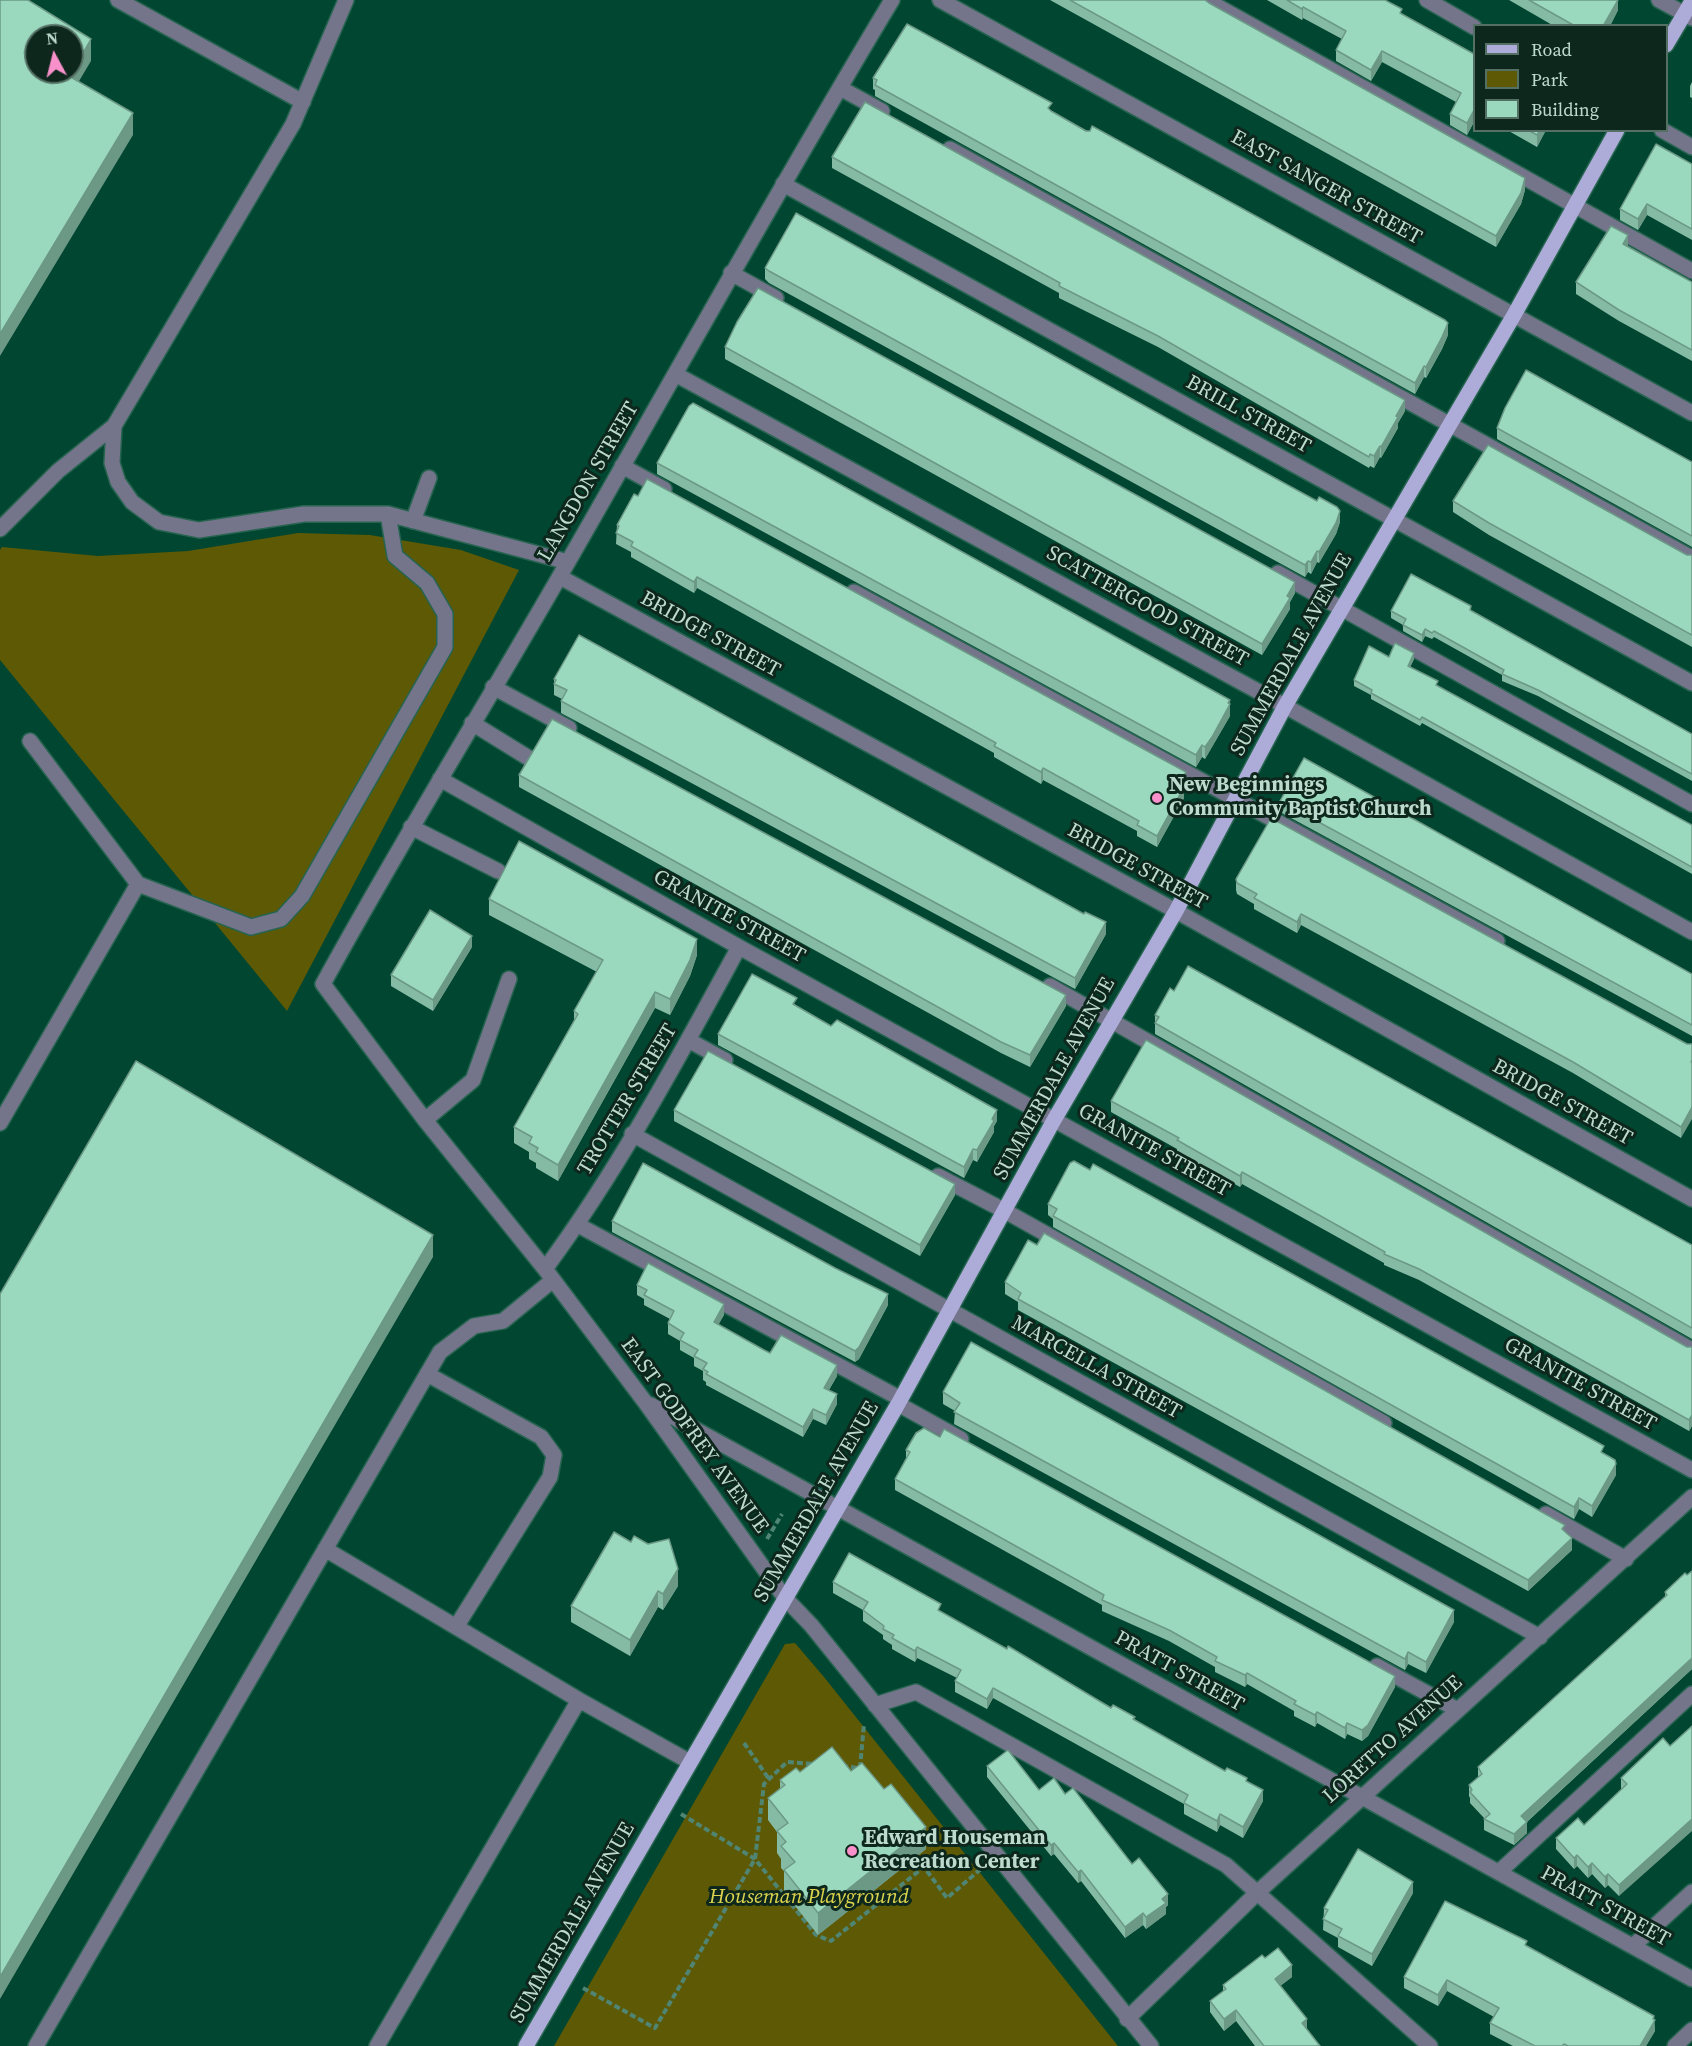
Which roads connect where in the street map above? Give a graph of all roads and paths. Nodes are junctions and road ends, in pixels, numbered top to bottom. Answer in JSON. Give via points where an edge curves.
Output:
{"nodes":[{"id":1,"x":118,"y":0,"type":"edge"},
{"id":2,"x":346,"y":0,"type":"edge"},
{"id":3,"x":892,"y":0,"type":"edge"},
{"id":4,"x":940,"y":0,"type":"edge"},
{"id":5,"x":1206,"y":0,"type":"edge"},
{"id":6,"x":1427,"y":0,"type":"edge"},
{"id":7,"x":1659,"y":0,"type":"edge"},
{"id":8,"x":1690,"y":11,"type":"edge"},
{"id":9,"x":1473,"y":26,"type":"edge"},
{"id":10,"x":1668,"y":42,"type":"edge"},
{"id":11,"x":840,"y":88,"type":"junction"},
{"id":12,"x":303,"y":102,"type":"junction"},
{"id":13,"x":892,"y":117,"type":"edge"},
{"id":14,"x":1616,"y":132,"type":"edge"},
{"id":15,"x":1666,"y":132,"type":"edge"},
{"id":16,"x":935,"y":140,"type":"edge"},
{"id":17,"x":1692,"y":147,"type":"edge"},
{"id":18,"x":783,"y":184,"type":"junction"},
{"id":19,"x":1575,"y":206,"type":"junction"},
{"id":20,"x":1692,"y":271,"type":"edge"},
{"id":21,"x":731,"y":273,"type":"junction"},
{"id":22,"x":794,"y":307,"type":"edge"},
{"id":23,"x":1514,"y":315,"type":"junction"},
{"id":24,"x":675,"y":374,"type":"junction"},
{"id":25,"x":1692,"y":413,"type":"edge"},
{"id":26,"x":1450,"y":423,"type":"junction"},
{"id":27,"x":114,"y":426,"type":"junction"},
{"id":28,"x":622,"y":466,"type":"junction"},
{"id":29,"x":429,"y":478,"type":"dead end"},
{"id":30,"x":674,"y":494,"type":"edge"},
{"id":31,"x":388,"y":514,"type":"junction"},
{"id":32,"x":1393,"y":519,"type":"junction"},
{"id":33,"x":413,"y":521,"type":"junction"},
{"id":34,"x":0,"y":529,"type":"edge"},
{"id":35,"x":1692,"y":558,"type":"edge"},
{"id":36,"x":568,"y":562,"type":"junction"},
{"id":37,"x":1269,"y":568,"type":"edge"},
{"id":38,"x":560,"y":577,"type":"junction"},
{"id":39,"x":841,"y":585,"type":"edge"},
{"id":40,"x":1342,"y":608,"type":"junction"},
{"id":41,"x":1692,"y":683,"type":"edge"},
{"id":42,"x":493,"y":687,"type":"junction"},
{"id":43,"x":1285,"y":706,"type":"junction"},
{"id":44,"x":472,"y":723,"type":"junction"},
{"id":45,"x":579,"y":733,"type":"edge"},
{"id":46,"x":30,"y":741,"type":"dead end"},
{"id":47,"x":527,"y":757,"type":"edge"},
{"id":48,"x":441,"y":779,"type":"junction"},
{"id":49,"x":1237,"y":799,"type":"junction"},
{"id":50,"x":1692,"y":804,"type":"edge"},
{"id":51,"x":411,"y":827,"type":"junction"},
{"id":52,"x":498,"y":871,"type":"dead end"},
{"id":53,"x":138,"y":884,"type":"junction"},
{"id":54,"x":1176,"y":911,"type":"junction"},
{"id":55,"x":1692,"y":932,"type":"edge"},
{"id":56,"x":1506,"y":946,"type":"edge"},
{"id":57,"x":739,"y":947,"type":"junction"},
{"id":58,"x":1031,"y":976,"type":"edge"},
{"id":59,"x":509,"y":980,"type":"dead end"},
{"id":60,"x":323,"y":984,"type":"joint"},
{"id":61,"x":1112,"y":1021,"type":"junction"},
{"id":62,"x":688,"y":1040,"type":"junction"},
{"id":63,"x":744,"y":1070,"type":"edge"},
{"id":64,"x":425,"y":1120,"type":"junction"},
{"id":65,"x":1054,"y":1120,"type":"junction"},
{"id":66,"x":0,"y":1123,"type":"edge"},
{"id":67,"x":632,"y":1134,"type":"junction"},
{"id":68,"x":921,"y":1167,"type":"edge"},
{"id":69,"x":1690,"y":1193,"type":"edge"},
{"id":70,"x":1005,"y":1211,"type":"junction"},
{"id":71,"x":578,"y":1225,"type":"junction"},
{"id":72,"x":549,"y":1275,"type":"junction"},
{"id":73,"x":948,"y":1311,"type":"junction"},
{"id":74,"x":1692,"y":1350,"type":"edge"},
{"id":75,"x":427,"y":1374,"type":"junction"},
{"id":76,"x":900,"y":1401,"type":"junction"},
{"id":77,"x":645,"y":1402,"type":"junction"},
{"id":78,"x":1397,"y":1431,"type":"edge"},
{"id":79,"x":980,"y":1449,"type":"edge"},
{"id":80,"x":1692,"y":1470,"type":"edge"},
{"id":81,"x":1692,"y":1497,"type":"edge"},
{"id":82,"x":1533,"y":1507,"type":"edge"},
{"id":83,"x":838,"y":1508,"type":"junction"},
{"id":84,"x":782,"y":1514,"type":"dead end"},
{"id":85,"x":767,"y":1539,"type":"dead end"},
{"id":86,"x":325,"y":1550,"type":"junction"},
{"id":87,"x":1626,"y":1559,"type":"junction"},
{"id":88,"x":785,"y":1598,"type":"junction"},
{"id":89,"x":456,"y":1627,"type":"junction"},
{"id":90,"x":1540,"y":1637,"type":"junction"},
{"id":91,"x":1363,"y":1659,"type":"edge"},
{"id":92,"x":1692,"y":1694,"type":"edge"},
{"id":93,"x":579,"y":1700,"type":"junction"},
{"id":94,"x":871,"y":1701,"type":"junction"},
{"id":95,"x":1456,"y":1709,"type":"junction"},
{"id":96,"x":744,"y":1743,"type":"dead end"},
{"id":97,"x":690,"y":1762,"type":"junction"},
{"id":98,"x":818,"y":1765,"type":"edge"},
{"id":99,"x":839,"y":1766,"type":"edge"},
{"id":100,"x":769,"y":1779,"type":"junction"},
{"id":101,"x":1362,"y":1797,"type":"junction"},
{"id":102,"x":665,"y":1804,"type":"junction"},
{"id":103,"x":996,"y":1856,"type":"junction"},
{"id":104,"x":756,"y":1859,"type":"junction"},
{"id":105,"x":1499,"y":1872,"type":"junction"},
{"id":106,"x":1258,"y":1892,"type":"junction"},
{"id":107,"x":1692,"y":1892,"type":"edge"},
{"id":108,"x":1633,"y":1946,"type":"junction"},
{"id":109,"x":565,"y":1978,"type":"junction"},
{"id":110,"x":1692,"y":1979,"type":"edge"},
{"id":111,"x":1127,"y":2019,"type":"junction"},
{"id":112,"x":1692,"y":2030,"type":"edge"},
{"id":113,"x":36,"y":2046,"type":"edge"},
{"id":114,"x":377,"y":2046,"type":"edge"},
{"id":115,"x":526,"y":2046,"type":"edge"},
{"id":116,"x":1150,"y":2046,"type":"edge"},
{"id":117,"x":1430,"y":2046,"type":"edge"},
{"id":118,"x":1675,"y":2046,"type":"edge"}],
"edges":[{"from":1,"to":12,"type":"street"},
{"from":2,"to":12,"type":"street"},
{"from":3,"to":11,"type":"street","name":"LANGDON STREET"},
{"from":4,"to":23,"type":"street","name":"EAST SANGER STREET"},
{"from":5,"to":19,"type":"street"},
{"from":6,"to":9,"type":"street"},
{"from":7,"to":8,"type":"street"},
{"from":8,"to":10,"type":"main road"},
{"from":11,"to":13,"type":"street"},
{"from":11,"to":18,"type":"street","name":"LANGDON STREET"},
{"from":12,"to":27,"type":"street"},
{"from":14,"to":19,"type":"main road","name":"SUMMERDALE AVENUE"},
{"from":15,"to":17,"type":"street"},
{"from":16,"to":26,"type":"street"},
{"from":18,"to":21,"type":"street","name":"LANGDON STREET"},
{"from":18,"to":32,"type":"street","name":"BRILL STREET"},
{"from":19,"to":20,"type":"street"},
{"from":19,"to":23,"type":"main road","name":"SUMMERDALE AVENUE"},
{"from":21,"to":22,"type":"street"},
{"from":21,"to":24,"type":"street","name":"LANGDON STREET"},
{"from":23,"to":25,"type":"street","name":"EAST SANGER STREET"},
{"from":23,"to":26,"type":"main road","name":"SUMMERDALE AVENUE"},
{"from":24,"to":28,"type":"street","name":"LANGDON STREET"},
{"from":24,"to":43,"type":"street","name":"SCATTERGOOD STREET"},
{"from":26,"to":32,"type":"main road","name":"SUMMERDALE AVENUE"},
{"from":26,"to":35,"type":"street"},
{"from":27,"to":31,"type":"street","via":[[112,463],[118,482],[132,502],[159,522],[199,530],[304,514]]},
{"from":27,"to":34,"type":"street","via":[[58,471]]},
{"from":28,"to":30,"type":"street"},
{"from":28,"to":36,"type":"street","name":"LANGDON STREET"},
{"from":29,"to":33,"type":"street"},
{"from":31,"to":33,"type":"street"},
{"from":31,"to":53,"type":"street","via":[[395,556],[427,583],[445,614],[445,647],[302,896],[280,919],[251,927]]},
{"from":32,"to":40,"type":"main road","name":"SUMMERDALE AVENUE"},
{"from":32,"to":41,"type":"street","name":"BRILL STREET"},
{"from":33,"to":36,"type":"street"},
{"from":36,"to":38,"type":"street","name":"LANGDON STREET"},
{"from":37,"to":40,"type":"street"},
{"from":38,"to":42,"type":"street","name":"LANGDON STREET"},
{"from":38,"to":54,"type":"street","name":"BRIDGE STREET"},
{"from":39,"to":49,"type":"street"},
{"from":40,"to":43,"type":"main road","name":"SUMMERDALE AVENUE"},
{"from":40,"to":50,"type":"street"},
{"from":42,"to":44,"type":"street","name":"LANGDON STREET"},
{"from":42,"to":45,"type":"street"},
{"from":43,"to":49,"type":"main road","name":"SUMMERDALE AVENUE"},
{"from":43,"to":55,"type":"street","name":"SCATTERGOOD STREET"},
{"from":44,"to":47,"type":"street"},
{"from":44,"to":48,"type":"street","name":"LANGDON STREET"},
{"from":46,"to":53,"type":"street"},
{"from":48,"to":51,"type":"street","name":"LANGDON STREET"},
{"from":48,"to":57,"type":"street","name":"GRANITE STREET"},
{"from":49,"to":54,"type":"main road","name":"SUMMERDALE AVENUE"},
{"from":49,"to":56,"type":"street"},
{"from":51,"to":52,"type":"street"},
{"from":51,"to":60,"type":"street","name":"LANGDON STREET"},
{"from":53,"to":66,"type":"street"},
{"from":54,"to":61,"type":"main road","name":"SUMMERDALE AVENUE"},
{"from":54,"to":69,"type":"street","name":"BRIDGE STREET"},
{"from":57,"to":62,"type":"street","name":"TROTTER STREET"},
{"from":57,"to":65,"type":"street","name":"GRANITE STREET"},
{"from":58,"to":61,"type":"street"},
{"from":59,"to":64,"type":"street","via":[[473,1080]]},
{"from":60,"to":64,"type":"street","name":"EAST GODFREY AVENUE"},
{"from":61,"to":65,"type":"main road","name":"SUMMERDALE AVENUE"},
{"from":61,"to":74,"type":"street"},
{"from":62,"to":63,"type":"street"},
{"from":62,"to":67,"type":"street","name":"TROTTER STREET"},
{"from":64,"to":72,"type":"street","name":"EAST GODFREY AVENUE"},
{"from":65,"to":70,"type":"main road","name":"SUMMERDALE AVENUE"},
{"from":65,"to":80,"type":"street","name":"GRANITE STREET"},
{"from":67,"to":71,"type":"street","name":"TROTTER STREET"},
{"from":67,"to":73,"type":"street","name":"MARCELLA STREET"},
{"from":68,"to":70,"type":"street"},
{"from":70,"to":73,"type":"main road","name":"SUMMERDALE AVENUE"},
{"from":70,"to":78,"type":"street"},
{"from":71,"to":72,"type":"street","name":"TROTTER STREET"},
{"from":71,"to":76,"type":"street"},
{"from":72,"to":75,"type":"street","name":"TROTTER STREET","via":[[503,1321],[474,1326],[440,1352]]},
{"from":72,"to":77,"type":"street","name":"EAST GODFREY AVENUE"},
{"from":73,"to":76,"type":"main road","name":"SUMMERDALE AVENUE"},
{"from":73,"to":90,"type":"street","name":"MARCELLA STREET"},
{"from":75,"to":86,"type":"street","name":"TROTTER STREET"},
{"from":75,"to":89,"type":"street","via":[[541,1437],[554,1455],[550,1477]]},
{"from":76,"to":79,"type":"street"},
{"from":76,"to":83,"type":"main road","name":"SUMMERDALE AVENUE"},
{"from":77,"to":83,"type":"street","name":"PRATT STREET"},
{"from":77,"to":88,"type":"street","name":"EAST GODFREY AVENUE"},
{"from":81,"to":87,"type":"street","name":"LORETTO AVENUE"},
{"from":82,"to":87,"type":"street"},
{"from":83,"to":88,"type":"main road","name":"SUMMERDALE AVENUE"},
{"from":83,"to":101,"type":"street","name":"PRATT STREET"},
{"from":84,"to":85,"type":"path"},
{"from":86,"to":89,"type":"street"},
{"from":86,"to":113,"type":"street","name":"TROTTER STREET"},
{"from":87,"to":90,"type":"street","name":"LORETTO AVENUE"},
{"from":88,"to":94,"type":"street","name":"EAST GODFREY AVENUE"},
{"from":88,"to":97,"type":"main road","name":"SUMMERDALE AVENUE"},
{"from":89,"to":93,"type":"street"},
{"from":90,"to":95,"type":"street","name":"LORETTO AVENUE"},
{"from":91,"to":95,"type":"street"},
{"from":92,"to":105,"type":"street"},
{"from":93,"to":97,"type":"street"},
{"from":93,"to":114,"type":"street"},
{"from":94,"to":99,"type":"path","via":[[860,1768]]},
{"from":94,"to":103,"type":"street","name":"EAST GODFREY AVENUE"},
{"from":94,"to":106,"type":"street","via":[[916,1692],[1226,1865]]},
{"from":95,"to":101,"type":"street","name":"LORETTO AVENUE"},
{"from":96,"to":100,"type":"path"},
{"from":97,"to":102,"type":"main road","name":"SUMMERDALE AVENUE"},
{"from":98,"to":100,"type":"path","via":[[787,1762]]},
{"from":100,"to":104,"type":"path","via":[[764,1784]]},
{"from":101,"to":105,"type":"street","name":"PRATT STREET"},
{"from":101,"to":106,"type":"street","name":"LORETTO AVENUE"},
{"from":102,"to":104,"type":"path"},
{"from":102,"to":109,"type":"main road","name":"SUMMERDALE AVENUE"},
{"from":103,"to":104,"type":"path","via":[[947,1898],[924,1867],[831,1941],[816,1935]]},
{"from":103,"to":111,"type":"street","name":"EAST GODFREY AVENUE"},
{"from":104,"to":109,"type":"path","via":[[655,2028]]},
{"from":105,"to":108,"type":"street","name":"PRATT STREET"},
{"from":106,"to":111,"type":"street","name":"LORETTO AVENUE"},
{"from":106,"to":117,"type":"street"},
{"from":107,"to":108,"type":"street"},
{"from":108,"to":110,"type":"street","name":"PRATT STREET"},
{"from":109,"to":115,"type":"main road","name":"SUMMERDALE AVENUE"},
{"from":111,"to":116,"type":"street","name":"EAST GODFREY AVENUE"},
{"from":112,"to":118,"type":"street"}]}
